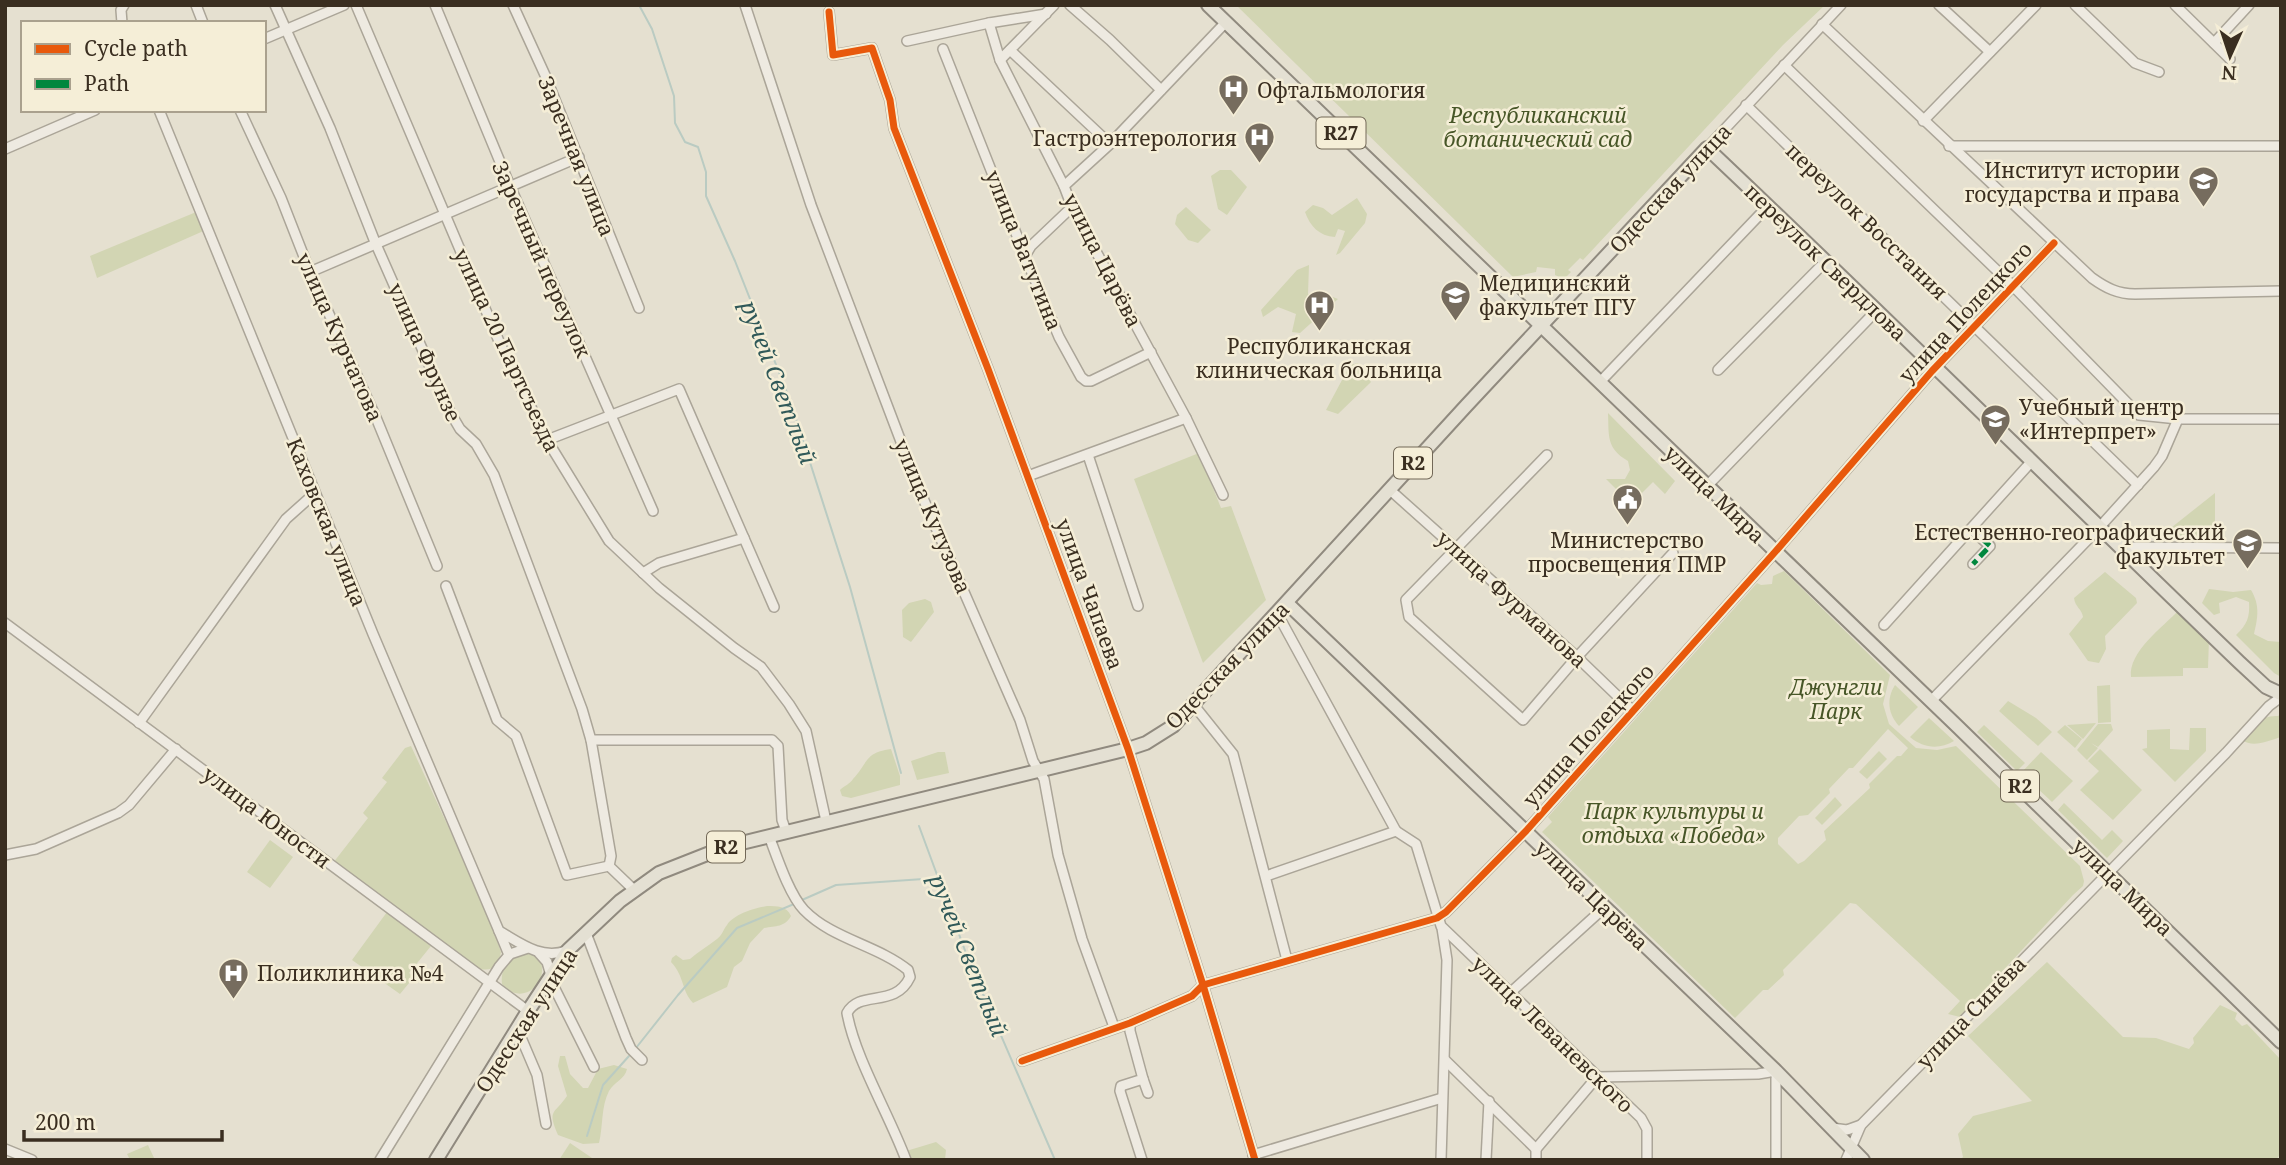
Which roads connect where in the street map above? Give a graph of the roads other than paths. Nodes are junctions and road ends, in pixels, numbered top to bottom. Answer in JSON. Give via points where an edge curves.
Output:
{"nodes":[{"id":1,"x":275,"y":5,"type":"edge"},
{"id":2,"x":344,"y":5,"type":"edge"},
{"id":3,"x":356,"y":5,"type":"edge"},
{"id":4,"x":435,"y":5,"type":"edge"},
{"id":5,"x":513,"y":5,"type":"edge"},
{"id":6,"x":746,"y":5,"type":"edge"},
{"id":7,"x":1054,"y":5,"type":"edge"},
{"id":8,"x":1070,"y":5,"type":"edge"},
{"id":9,"x":1208,"y":5,"type":"edge"},
{"id":10,"x":1841,"y":5,"type":"edge"},
{"id":11,"x":1939,"y":5,"type":"edge"},
{"id":12,"x":2036,"y":5,"type":"edge"},
{"id":13,"x":2075,"y":5,"type":"edge"},
{"id":14,"x":2175,"y":5,"type":"edge"},
{"id":15,"x":2249,"y":5,"type":"edge"},
{"id":16,"x":829,"y":12,"type":"dead end"},
{"id":17,"x":1046,"y":14,"type":"junction"},
{"id":18,"x":1226,"y":22,"type":"junction"},
{"id":19,"x":989,"y":23,"type":"junction"},
{"id":20,"x":1822,"y":24,"type":"junction"},
{"id":21,"x":285,"y":30,"type":"junction"},
{"id":22,"x":266,"y":38,"type":"edge"},
{"id":23,"x":907,"y":41,"type":"dead end"},
{"id":24,"x":2214,"y":43,"type":"junction"},
{"id":25,"x":943,"y":49,"type":"dead end"},
{"id":26,"x":1010,"y":50,"type":"junction"},
{"id":27,"x":1990,"y":52,"type":"junction"},
{"id":28,"x":2230,"y":59,"type":"dead end"},
{"id":29,"x":1000,"y":60,"type":"junction"},
{"id":30,"x":1784,"y":65,"type":"junction"},
{"id":31,"x":2159,"y":72,"type":"dead end"},
{"id":32,"x":1161,"y":90,"type":"junction"},
{"id":33,"x":1746,"y":106,"type":"junction"},
{"id":34,"x":90,"y":112,"type":"edge"},
{"id":35,"x":160,"y":112,"type":"edge"},
{"id":36,"x":241,"y":112,"type":"edge"},
{"id":37,"x":1923,"y":121,"type":"junction"},
{"id":38,"x":1110,"y":144,"type":"junction"},
{"id":39,"x":1949,"y":146,"type":"junction"},
{"id":40,"x":2281,"y":146,"type":"edge"},
{"id":41,"x":1707,"y":148,"type":"junction"},
{"id":42,"x":5,"y":149,"type":"edge"},
{"id":43,"x":579,"y":157,"type":"junction"},
{"id":44,"x":510,"y":186,"type":"junction"},
{"id":45,"x":1064,"y":186,"type":"junction"},
{"id":46,"x":1768,"y":206,"type":"junction"},
{"id":47,"x":1072,"y":207,"type":"junction"},
{"id":48,"x":444,"y":214,"type":"junction"},
{"id":49,"x":375,"y":242,"type":"junction"},
{"id":50,"x":2054,"y":243,"type":"junction"},
{"id":51,"x":1025,"y":256,"type":"junction"},
{"id":52,"x":1826,"y":261,"type":"junction"},
{"id":53,"x":310,"y":272,"type":"junction"},
{"id":54,"x":2012,"y":286,"type":"junction"},
{"id":55,"x":2281,"y":291,"type":"edge"},
{"id":56,"x":639,"y":308,"type":"dead end"},
{"id":57,"x":1877,"y":310,"type":"junction"},
{"id":58,"x":1541,"y":326,"type":"junction"},
{"id":59,"x":1974,"y":326,"type":"junction"},
{"id":60,"x":1150,"y":352,"type":"junction"},
{"id":61,"x":1936,"y":366,"type":"junction"},
{"id":62,"x":1718,"y":370,"type":"dead end"},
{"id":63,"x":1600,"y":382,"type":"junction"},
{"id":64,"x":610,"y":416,"type":"junction"},
{"id":65,"x":1186,"y":418,"type":"junction"},
{"id":66,"x":2178,"y":419,"type":"junction"},
{"id":67,"x":2281,"y":419,"type":"edge"},
{"id":68,"x":547,"y":440,"type":"junction"},
{"id":69,"x":1088,"y":455,"type":"junction"},
{"id":70,"x":1547,"y":456,"type":"dead end"},
{"id":71,"x":2031,"y":462,"type":"junction"},
{"id":72,"x":1028,"y":476,"type":"junction"},
{"id":73,"x":2138,"y":485,"type":"junction"},
{"id":74,"x":1707,"y":486,"type":"junction"},
{"id":75,"x":1389,"y":489,"type":"junction"},
{"id":76,"x":315,"y":493,"type":"junction"},
{"id":77,"x":1223,"y":495,"type":"dead end"},
{"id":78,"x":653,"y":511,"type":"dead end"},
{"id":79,"x":2099,"y":528,"type":"junction"},
{"id":80,"x":1971,"y":529,"type":"junction"},
{"id":81,"x":744,"y":538,"type":"junction"},
{"id":82,"x":2119,"y":547,"type":"junction"},
{"id":83,"x":1456,"y":548,"type":"junction"},
{"id":84,"x":2281,"y":548,"type":"edge"},
{"id":85,"x":1775,"y":552,"type":"junction"},
{"id":86,"x":1673,"y":553,"type":"dead end"},
{"id":87,"x":1973,"y":564,"type":"dead end"},
{"id":88,"x":437,"y":566,"type":"dead end"},
{"id":89,"x":643,"y":573,"type":"junction"},
{"id":90,"x":446,"y":586,"type":"dead end"},
{"id":91,"x":1287,"y":603,"type":"junction"},
{"id":92,"x":1138,"y":606,"type":"dead end"},
{"id":93,"x":774,"y":607,"type":"dead end"},
{"id":94,"x":1277,"y":613,"type":"junction"},
{"id":95,"x":5,"y":623,"type":"edge"},
{"id":96,"x":1884,"y":625,"type":"dead end"},
{"id":97,"x":1577,"y":657,"type":"junction"},
{"id":98,"x":2281,"y":695,"type":"edge"},
{"id":99,"x":1931,"y":701,"type":"junction"},
{"id":100,"x":1194,"y":705,"type":"junction"},
{"id":101,"x":1633,"y":712,"type":"junction"},
{"id":102,"x":139,"y":723,"type":"junction"},
{"id":103,"x":592,"y":740,"type":"junction"},
{"id":104,"x":1128,"y":749,"type":"junction"},
{"id":105,"x":176,"y":750,"type":"junction"},
{"id":106,"x":1038,"y":770,"type":"junction"},
{"id":107,"x":826,"y":821,"type":"junction"},
{"id":108,"x":786,"y":831,"type":"junction"},
{"id":109,"x":1396,"y":831,"type":"junction"},
{"id":110,"x":1525,"y":831,"type":"junction"},
{"id":111,"x":769,"y":836,"type":"junction"},
{"id":112,"x":5,"y":855,"type":"edge"},
{"id":113,"x":609,"y":866,"type":"junction"},
{"id":114,"x":2108,"y":872,"type":"junction"},
{"id":115,"x":1266,"y":876,"type":"junction"},
{"id":116,"x":634,"y":890,"type":"junction"},
{"id":117,"x":1605,"y":908,"type":"junction"},
{"id":118,"x":1439,"y":922,"type":"junction"},
{"id":119,"x":499,"y":931,"type":"junction"},
{"id":120,"x":586,"y":933,"type":"junction"},
{"id":121,"x":534,"y":950,"type":"junction"},
{"id":122,"x":568,"y":950,"type":"junction"},
{"id":123,"x":509,"y":955,"type":"junction"},
{"id":124,"x":1287,"y":960,"type":"junction"},
{"id":125,"x":550,"y":976,"type":"junction"},
{"id":126,"x":489,"y":982,"type":"junction"},
{"id":127,"x":1203,"y":985,"type":"junction"},
{"id":128,"x":1510,"y":993,"type":"junction"},
{"id":129,"x":528,"y":1010,"type":"junction"},
{"id":130,"x":1130,"y":1023,"type":"junction"},
{"id":131,"x":1114,"y":1027,"type":"junction"},
{"id":132,"x":517,"y":1028,"type":"junction"},
{"id":133,"x":2281,"y":1042,"type":"edge"},
{"id":134,"x":642,"y":1060,"type":"dead end"},
{"id":135,"x":1445,"y":1060,"type":"junction"},
{"id":136,"x":1022,"y":1061,"type":"dead end"},
{"id":137,"x":594,"y":1067,"type":"dead end"},
{"id":138,"x":1776,"y":1071,"type":"junction"},
{"id":139,"x":1597,"y":1077,"type":"junction"},
{"id":140,"x":1143,"y":1079,"type":"junction"},
{"id":141,"x":1148,"y":1093,"type":"dead end"},
{"id":142,"x":1442,"y":1098,"type":"junction"},
{"id":143,"x":1489,"y":1101,"type":"junction"},
{"id":144,"x":547,"y":1124,"type":"dead end"},
{"id":145,"x":1861,"y":1125,"type":"junction"},
{"id":146,"x":1832,"y":1128,"type":"junction"},
{"id":147,"x":5,"y":1149,"type":"edge"},
{"id":148,"x":1536,"y":1149,"type":"junction"},
{"id":149,"x":1849,"y":1154,"type":"edge"},
{"id":150,"x":1254,"y":1157,"type":"edge"},
{"id":151,"x":384,"y":1158,"type":"edge"},
{"id":152,"x":32,"y":1160,"type":"edge"},
{"id":153,"x":436,"y":1160,"type":"edge"},
{"id":154,"x":906,"y":1160,"type":"edge"},
{"id":155,"x":1142,"y":1160,"type":"edge"},
{"id":156,"x":1441,"y":1160,"type":"edge"},
{"id":157,"x":1486,"y":1160,"type":"edge"},
{"id":158,"x":1536,"y":1160,"type":"edge"},
{"id":159,"x":1647,"y":1160,"type":"edge"},
{"id":160,"x":1776,"y":1160,"type":"edge"},
{"id":161,"x":1863,"y":1160,"type":"edge"}],
"edges":[{"from":1,"to":21,"type":"street","name":"улица Фрунзе"},
{"from":2,"to":21,"type":"street"},
{"from":3,"to":48,"type":"street","name":"улица 20 Партсъезда"},
{"from":4,"to":44,"type":"street","name":"Заречный переулок"},
{"from":5,"to":43,"type":"street","name":"Заречная улица"},
{"from":6,"to":106,"type":"street","name":"улица Кутузова","via":[[825,243],[919,489]]},
{"from":7,"to":17,"type":"street"},
{"from":8,"to":32,"type":"street"},
{"from":9,"to":18,"type":"main road","name":"улица Мира","number":"R27"},
{"from":10,"to":20,"type":"street","name":"Одесская улица"},
{"from":11,"to":27,"type":"street"},
{"from":12,"to":27,"type":"street"},
{"from":13,"to":31,"type":"street","via":[[2135,64]]},
{"from":14,"to":24,"type":"street"},
{"from":15,"to":24,"type":"street"},
{"from":16,"to":72,"type":"street","name":"улица Чапаева","via":[[833,55],[872,48],[890,100],[894,128]]},
{"from":17,"to":19,"type":"street"},
{"from":17,"to":26,"type":"street"},
{"from":18,"to":32,"type":"street"},
{"from":18,"to":58,"type":"main road","name":"улица Мира","number":"R27"},
{"from":19,"to":23,"type":"street"},
{"from":19,"to":29,"type":"street","name":"улица Царёва"},
{"from":20,"to":30,"type":"street","name":"Одесская улица"},
{"from":20,"to":37,"type":"street"},
{"from":21,"to":22,"type":"street"},
{"from":21,"to":49,"type":"street","name":"улица Фрунзе"},
{"from":24,"to":28,"type":"street"},
{"from":25,"to":51,"type":"street","name":"улица Ватутина"},
{"from":26,"to":29,"type":"street"},
{"from":26,"to":38,"type":"street"},
{"from":27,"to":37,"type":"street"},
{"from":29,"to":45,"type":"street","name":"улица Царёва"},
{"from":30,"to":33,"type":"street","name":"Одесская улица"},
{"from":30,"to":54,"type":"street"},
{"from":32,"to":38,"type":"street"},
{"from":33,"to":41,"type":"street","name":"Одесская улица"},
{"from":33,"to":59,"type":"street","name":"переулок Восстания"},
{"from":34,"to":42,"type":"street"},
{"from":35,"to":76,"type":"street","name":"Каховская улица"},
{"from":36,"to":53,"type":"street","name":"улица Курчатова"},
{"from":37,"to":39,"type":"street"},
{"from":38,"to":45,"type":"street"},
{"from":39,"to":40,"type":"street"},
{"from":39,"to":50,"type":"street"},
{"from":41,"to":46,"type":"main road","name":"переулок Свердлова"},
{"from":41,"to":58,"type":"main road","name":"Одесская улица"},
{"from":43,"to":44,"type":"street"},
{"from":43,"to":56,"type":"street","name":"Заречная улица"},
{"from":44,"to":48,"type":"street"},
{"from":44,"to":64,"type":"street","name":"Заречный переулок"},
{"from":45,"to":47,"type":"street","name":"улица Царёва"},
{"from":46,"to":52,"type":"main road","name":"переулок Свердлова"},
{"from":46,"to":63,"type":"street"},
{"from":47,"to":51,"type":"street"},
{"from":47,"to":60,"type":"street","name":"улица Царёва"},
{"from":48,"to":49,"type":"street"},
{"from":48,"to":68,"type":"street","name":"улица 20 Партсъезда"},
{"from":49,"to":53,"type":"street"},
{"from":49,"to":103,"type":"street","name":"улица Фрунзе","via":[[450,412],[494,475]]},
{"from":50,"to":54,"type":"street","name":"улица Полецкого"},
{"from":50,"to":55,"type":"street","via":[[2115,292]]},
{"from":51,"to":60,"type":"street","name":"улица Ватутина","via":[[1059,337],[1086,381]]},
{"from":52,"to":57,"type":"main road","name":"переулок Свердлова"},
{"from":52,"to":62,"type":"street"},
{"from":53,"to":88,"type":"street","name":"улица Курчатова"},
{"from":54,"to":59,"type":"street","name":"улица Полецкого"},
{"from":54,"to":66,"type":"street","via":[[2139,415]]},
{"from":57,"to":61,"type":"main road","name":"переулок Свердлова"},
{"from":57,"to":74,"type":"street"},
{"from":58,"to":63,"type":"main road","name":"улица Мира"},
{"from":58,"to":75,"type":"main road","name":"Одесская улица","number":"R2"},
{"from":59,"to":61,"type":"street","name":"улица Полецкого"},
{"from":59,"to":73,"type":"street","name":"переулок Восстания"},
{"from":60,"to":65,"type":"street","name":"улица Царёва"},
{"from":61,"to":71,"type":"main road","name":"переулок Свердлова"},
{"from":61,"to":85,"type":"street","name":"улица Полецкого"},
{"from":63,"to":74,"type":"main road","name":"улица Мира","number":"R2"},
{"from":64,"to":68,"type":"street"},
{"from":64,"to":78,"type":"street","name":"Заречный переулок"},
{"from":64,"to":81,"type":"street","via":[[679,389]]},
{"from":65,"to":69,"type":"street"},
{"from":65,"to":77,"type":"street","name":"улица Царёва"},
{"from":66,"to":67,"type":"street"},
{"from":66,"to":73,"type":"street","via":[[2162,456]]},
{"from":68,"to":89,"type":"street","name":"улица 20 Партсъезда","via":[[605,535]]},
{"from":69,"to":72,"type":"street"},
{"from":69,"to":92,"type":"street"},
{"from":70,"to":83,"type":"street"},
{"from":71,"to":79,"type":"main road","name":"переулок Свердлова"},
{"from":71,"to":80,"type":"street"},
{"from":72,"to":104,"type":"street","name":"улица Чапаева"},
{"from":73,"to":79,"type":"street"},
{"from":74,"to":85,"type":"main road","name":"улица Мира","number":"R2"},
{"from":75,"to":83,"type":"street","name":"улица Фурманова"},
{"from":75,"to":91,"type":"main road","name":"Одесская улица","number":"R2"},
{"from":76,"to":102,"type":"street","via":[[286,519]]},
{"from":76,"to":119,"type":"street","name":"Каховская улица"},
{"from":79,"to":82,"type":"main road","name":"переулок Свердлова"},
{"from":79,"to":99,"type":"street"},
{"from":80,"to":87,"type":"street","via":[[1990,546]]},
{"from":80,"to":96,"type":"street"},
{"from":81,"to":89,"type":"street","via":[[659,563]]},
{"from":81,"to":93,"type":"street"},
{"from":82,"to":84,"type":"street"},
{"from":82,"to":98,"type":"main road","name":"переулок Свердлова","via":[[2266,687]]},
{"from":83,"to":97,"type":"street","name":"улица Фурманова"},
{"from":83,"to":97,"type":"street","via":[[1406,600],[1406,611],[1522,720]]},
{"from":85,"to":99,"type":"main road","name":"улица Мира","number":"R2"},
{"from":85,"to":101,"type":"street","name":"улица Полецкого"},
{"from":86,"to":97,"type":"street"},
{"from":89,"to":107,"type":"street","name":"улица 20 Партсъезда","via":[[761,667],[789,704],[806,731]]},
{"from":90,"to":113,"type":"street","via":[[497,720],[516,736],[567,875]]},
{"from":91,"to":94,"type":"main road","name":"Одесская улица","number":"R2"},
{"from":91,"to":110,"type":"main road","name":"улица Царёва"},
{"from":94,"to":100,"type":"main road","name":"Одесская улица","number":"R2"},
{"from":94,"to":109,"type":"street"},
{"from":95,"to":102,"type":"street","name":"улица Юности"},
{"from":97,"to":101,"type":"street","name":"улица Фурманова"},
{"from":98,"to":114,"type":"street","name":"улица Синёва"},
{"from":99,"to":114,"type":"main road","name":"улица Мира","number":"R2"},
{"from":100,"to":104,"type":"main road","name":"Одесская улица","number":"R2","via":[[1154,739]]},
{"from":100,"to":115,"type":"street","via":[[1233,754]]},
{"from":101,"to":110,"type":"street","name":"улица Полецкого"},
{"from":102,"to":105,"type":"street","name":"улица Юности"},
{"from":103,"to":108,"type":"street","via":[[772,740],[778,746]]},
{"from":103,"to":113,"type":"street","name":"улица Фрунзе"},
{"from":104,"to":106,"type":"main road","name":"Одесская улица","number":"R2"},
{"from":104,"to":127,"type":"street","name":"улица Чапаева"},
{"from":105,"to":112,"type":"street","via":[[118,813],[36,849]]},
{"from":105,"to":126,"type":"street","name":"улица Юности"},
{"from":106,"to":107,"type":"main road","name":"Одесская улица","number":"R2"},
{"from":106,"to":131,"type":"street","name":"улица Кутузова","via":[[1044,779],[1058,855],[1082,939]]},
{"from":107,"to":108,"type":"main road","name":"Одесская улица","number":"R2"},
{"from":108,"to":111,"type":"main road","name":"Одесская улица","number":"R2"},
{"from":109,"to":115,"type":"street"},
{"from":109,"to":118,"type":"street","via":[[1416,844]]},
{"from":110,"to":117,"type":"main road","name":"улица Царёва"},
{"from":110,"to":118,"type":"street","name":"улица Полецкого"},
{"from":111,"to":116,"type":"main road","name":"Одесская улица","number":"R2","via":[[701,855]]},
{"from":111,"to":154,"type":"street","via":[[801,906],[824,925],[908,970],[910,977],[901,989],[876,1000],[858,1001],[847,1013]]},
{"from":113,"to":116,"type":"street"},
{"from":114,"to":133,"type":"main road","name":"улица Мира","number":"R2"},
{"from":114,"to":145,"type":"street","name":"улица Синёва"},
{"from":115,"to":124,"type":"street"},
{"from":116,"to":120,"type":"main road","name":"Одесская улица","number":"R2"},
{"from":117,"to":128,"type":"street"},
{"from":117,"to":138,"type":"main road","name":"улица Царёва"},
{"from":118,"to":124,"type":"street","name":"улица Полецкого"},
{"from":118,"to":128,"type":"street","name":"улица Леваневского"},
{"from":118,"to":135,"type":"street","via":[[1447,951]]},
{"from":119,"to":121,"type":"street"},
{"from":119,"to":123,"type":"street","name":"Каховская улица"},
{"from":120,"to":122,"type":"main road","name":"Одесская улица","number":"R2"},
{"from":120,"to":134,"type":"street","via":[[626,1038]]},
{"from":121,"to":122,"type":"street","via":[[554,954]]},
{"from":121,"to":123,"type":"street","via":[[520,949]]},
{"from":121,"to":125,"type":"street","via":[[547,962]]},
{"from":122,"to":125,"type":"main road","name":"Одесская улица","number":"R2"},
{"from":123,"to":126,"type":"street"},
{"from":124,"to":127,"type":"street","name":"улица Полецкого"},
{"from":125,"to":129,"type":"main road","name":"Одесская улица","number":"R2"},
{"from":125,"to":137,"type":"street"},
{"from":126,"to":129,"type":"street","name":"улица Юности"},
{"from":126,"to":151,"type":"street"},
{"from":127,"to":130,"type":"street","name":"улица Полецкого","via":[[1192,996]]},
{"from":127,"to":150,"type":"street","name":"улица Чапаева"},
{"from":128,"to":139,"type":"street","name":"улица Леваневского"},
{"from":129,"to":132,"type":"main road","name":"Одесская улица","number":"R2"},
{"from":130,"to":131,"type":"street","name":"улица Полецкого"},
{"from":130,"to":140,"type":"street"},
{"from":131,"to":136,"type":"street","name":"улица Полецкого"},
{"from":132,"to":144,"type":"street","via":[[537,1075]]},
{"from":132,"to":153,"type":"main road","name":"Одесская улица","number":"R2"},
{"from":135,"to":142,"type":"street"},
{"from":135,"to":143,"type":"street"},
{"from":138,"to":139,"type":"street"},
{"from":138,"to":146,"type":"main road","name":"улица Царёва"},
{"from":138,"to":160,"type":"street"},
{"from":139,"to":148,"type":"street"},
{"from":139,"to":159,"type":"street","name":"улица Леваневского","via":[[1641,1118],[1647,1129]]},
{"from":140,"to":141,"type":"street"},
{"from":140,"to":155,"type":"street","via":[[1121,1086],[1120,1091]]},
{"from":142,"to":150,"type":"street"},
{"from":142,"to":156,"type":"street"},
{"from":143,"to":148,"type":"street"},
{"from":143,"to":157,"type":"street"},
{"from":145,"to":146,"type":"street","via":[[1847,1130]]},
{"from":145,"to":149,"type":"street","name":"улица Синёва"},
{"from":146,"to":149,"type":"main road","name":"улица Царёва"},
{"from":147,"to":152,"type":"street"},
{"from":148,"to":158,"type":"street"},
{"from":149,"to":161,"type":"main road","name":"улица Царёва"}]}
